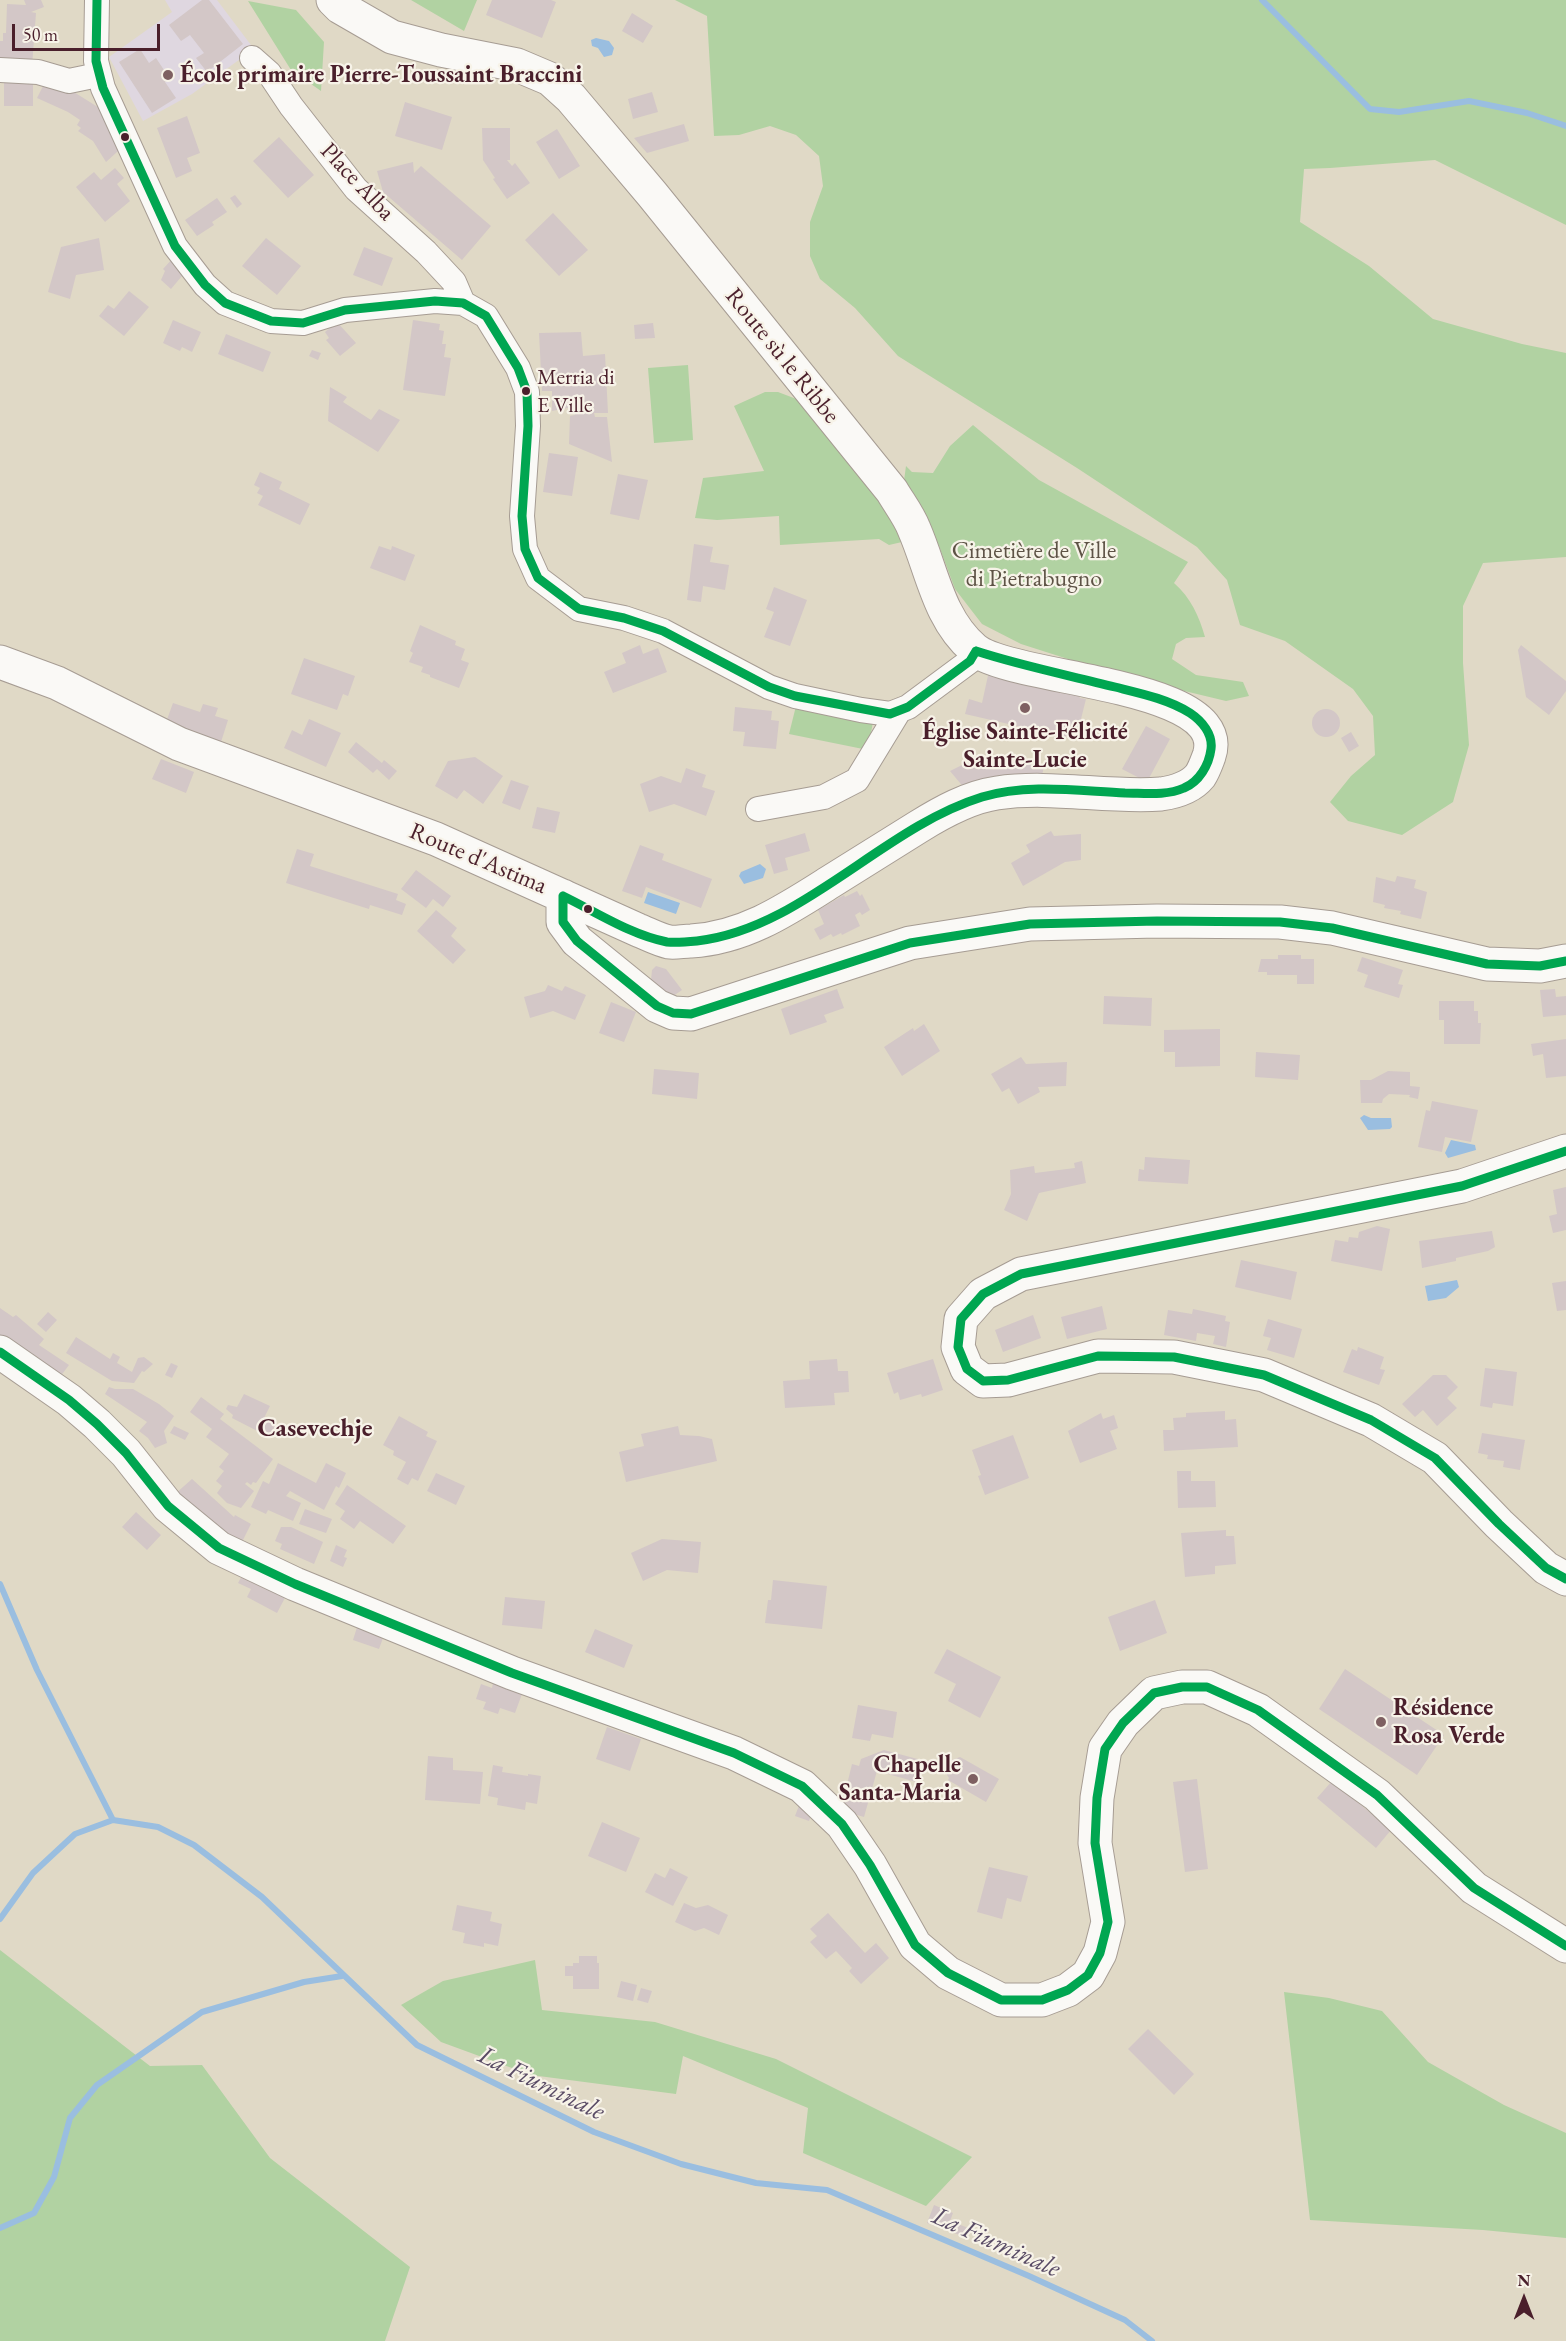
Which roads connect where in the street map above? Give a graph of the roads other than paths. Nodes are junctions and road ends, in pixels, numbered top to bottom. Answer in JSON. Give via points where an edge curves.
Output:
{"nodes":[{"id":1,"x":333,"y":0,"type":"edge"},
{"id":2,"x":97,"y":3,"type":"edge"},
{"id":3,"x":252,"y":58,"type":"dead end"},
{"id":4,"x":0,"y":70,"type":"edge"},
{"id":5,"x":98,"y":75,"type":"junction"},
{"id":6,"x":463,"y":303,"type":"junction"},
{"id":7,"x":976,"y":651,"type":"junction"},
{"id":8,"x":0,"y":662,"type":"edge"},
{"id":9,"x":899,"y":711,"type":"junction"},
{"id":10,"x":1201,"y":721,"type":"joint"},
{"id":11,"x":758,"y":809,"type":"dead end"},
{"id":12,"x":563,"y":896,"type":"junction"},
{"id":13,"x":1566,"y":961,"type":"edge"},
{"id":14,"x":1566,"y":1152,"type":"edge"},
{"id":15,"x":0,"y":1352,"type":"edge"},
{"id":16,"x":1566,"y":1579,"type":"edge"},
{"id":17,"x":1566,"y":1946,"type":"edge"}],
"edges":[{"from":1,"to":7,"type":"street","name":"Route sù le Ribbe","via":[[392,37],[517,65],[550,79],[572,98],[892,491],[914,527],[939,600],[954,627]]},
{"from":2,"to":5,"type":"street"},
{"from":3,"to":6,"type":"street","name":"Place Alba","via":[[269,74],[356,189],[454,282]]},
{"from":4,"to":5,"type":"street","via":[[38,72],[69,81]]},
{"from":5,"to":6,"type":"street","via":[[175,246],[205,285],[225,303],[271,321],[303,323],[345,310],[435,301]]},
{"from":6,"to":9,"type":"street","via":[[486,316],[518,368],[527,392],[522,516],[525,549],[538,578],[579,609],[663,631],[770,687],[861,710],[890,714]]},
{"from":7,"to":9,"type":"street","via":[[970,661]]},
{"from":7,"to":10,"type":"street","name":"Route sù le Ribbe","via":[[1007,663],[1120,688],[1183,708]]},
{"from":8,"to":12,"type":"street","name":"Route d'Astima","via":[[57,683],[179,744],[436,839]]},
{"from":9,"to":11,"type":"street","via":[[857,780],[824,797]]},
{"from":10,"to":12,"type":"street","name":"Route d'Astima","via":[[1210,734],[1212,747],[1203,772],[1186,788],[1163,794],[995,793],[958,805],[768,920],[734,934],[669,942]]},
{"from":12,"to":13,"type":"street","via":[[563,922],[577,941],[657,1006],[673,1013],[691,1014],[910,943],[1030,924],[1280,922],[1332,928],[1487,964],[1540,966]]},
{"from":14,"to":16,"type":"street","via":[[1462,1186],[1021,1274],[982,1294],[961,1319],[958,1347],[967,1369],[982,1381],[1008,1380],[1098,1356],[1174,1357],[1264,1375],[1371,1420],[1435,1458],[1546,1568]]},
{"from":15,"to":17,"type":"street","via":[[97,1424],[168,1506],[219,1548],[295,1584],[491,1664],[734,1753],[802,1786],[842,1824],[915,1945],[948,1973],[1000,2001],[1042,2000],[1068,1990],[1088,1976],[1100,1953],[1108,1922],[1095,1844],[1105,1749],[1123,1723],[1154,1693],[1182,1687],[1207,1687],[1258,1710],[1377,1795],[1474,1888]]}]}
